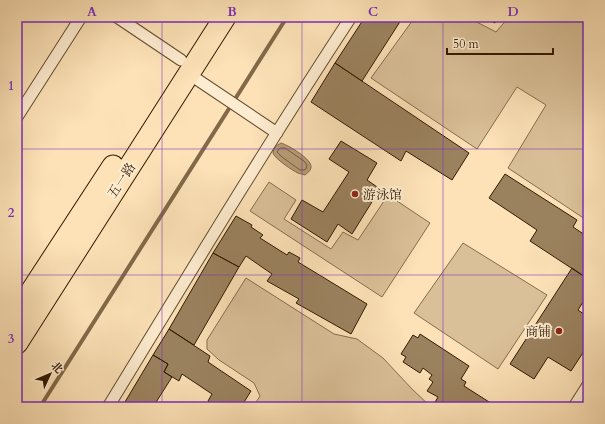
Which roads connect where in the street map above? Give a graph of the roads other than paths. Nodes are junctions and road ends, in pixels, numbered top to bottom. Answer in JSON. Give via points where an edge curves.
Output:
{"nodes":[{"id":1,"x":81,"y":17,"type":"edge"},
{"id":2,"x":117,"y":17,"type":"edge"},
{"id":3,"x":208,"y":17,"type":"edge"},
{"id":4,"x":225,"y":17,"type":"edge"},
{"id":5,"x":350,"y":17,"type":"edge"},
{"id":6,"x":185,"y":67,"type":"junction"},
{"id":7,"x":17,"y":117,"type":"edge"},
{"id":8,"x":277,"y":133,"type":"junction"},
{"id":9,"x":17,"y":313,"type":"edge"},
{"id":10,"x":17,"y":343,"type":"edge"},
{"id":11,"x":588,"y":386,"type":"edge"},
{"id":12,"x":108,"y":407,"type":"edge"},
{"id":13,"x":574,"y":407,"type":"edge"}],
"edges":[{"from":1,"to":7,"type":"street"},
{"from":2,"to":6,"type":"street"},
{"from":3,"to":6,"type":"highway","name":"五一路"},
{"from":4,"to":6,"type":"highway","name":"五一路"},
{"from":5,"to":8,"type":"street"},
{"from":6,"to":8,"type":"street"},
{"from":6,"to":9,"type":"highway","name":"五一路"},
{"from":6,"to":10,"type":"highway","name":"五一路"},
{"from":8,"to":12,"type":"street"},
{"from":11,"to":13,"type":"street"}]}
